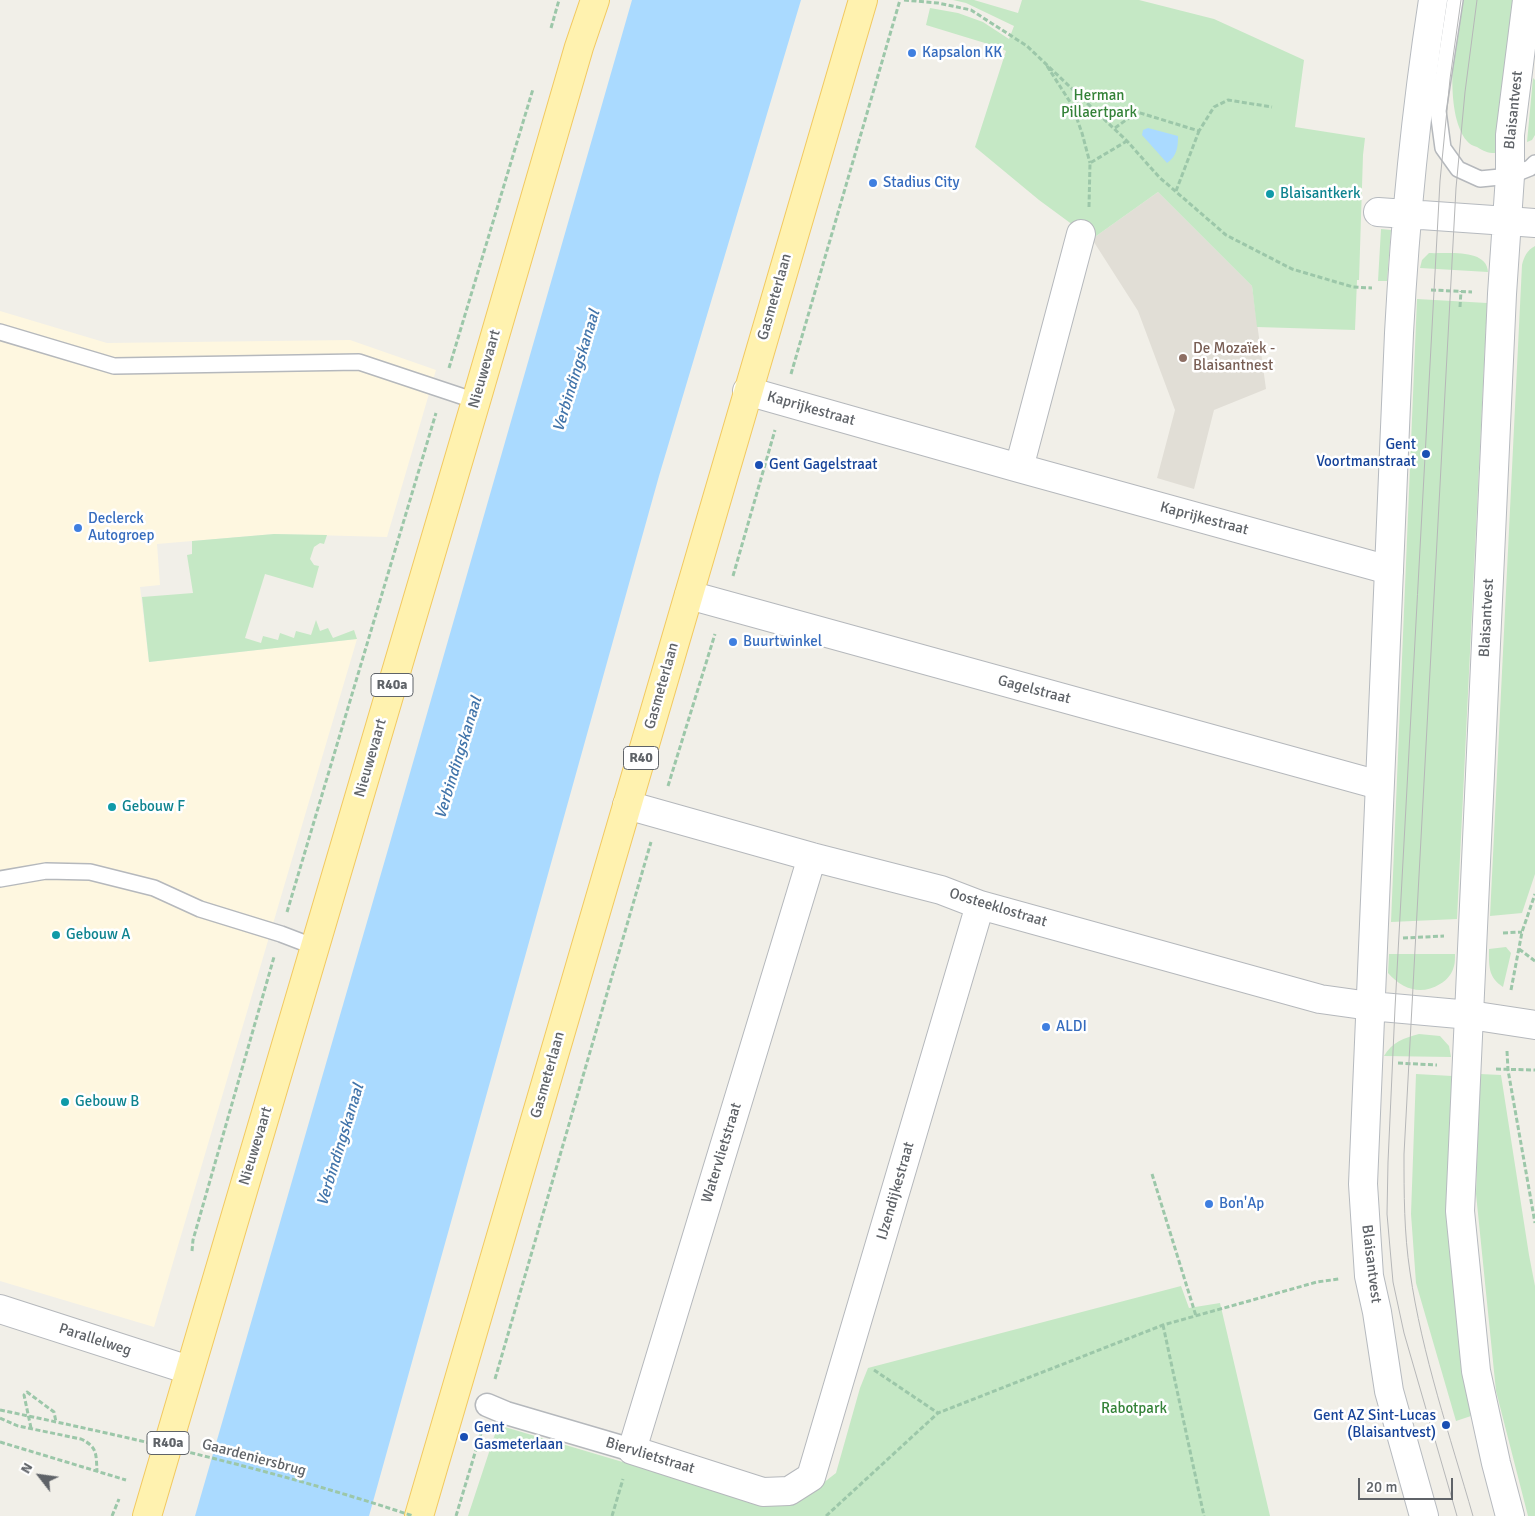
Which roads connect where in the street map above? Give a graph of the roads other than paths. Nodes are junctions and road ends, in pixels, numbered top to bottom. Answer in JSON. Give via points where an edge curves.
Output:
{"nodes":[{"id":1,"x":595,"y":0,"type":"edge"},
{"id":2,"x":863,"y":0,"type":"edge"},
{"id":3,"x":1433,"y":0,"type":"edge"},
{"id":4,"x":1455,"y":0,"type":"edge"},
{"id":5,"x":1527,"y":0,"type":"edge"},
{"id":6,"x":1535,"y":163,"type":"edge"},
{"id":7,"x":1510,"y":176,"type":"junction"},
{"id":8,"x":1378,"y":212,"type":"dead end"},
{"id":9,"x":1407,"y":214,"type":"junction"},
{"id":10,"x":1507,"y":221,"type":"junction"},
{"id":11,"x":1535,"y":223,"type":"edge"},
{"id":12,"x":1081,"y":234,"type":"road end"},
{"id":13,"x":0,"y":332,"type":"edge"},
{"id":14,"x":748,"y":391,"type":"junction"},
{"id":15,"x":476,"y":401,"type":"junction"},
{"id":16,"x":1019,"y":468,"type":"junction"},
{"id":17,"x":1389,"y":570,"type":"junction"},
{"id":18,"x":689,"y":595,"type":"junction"},
{"id":19,"x":1379,"y":785,"type":"junction"},
{"id":20,"x":627,"y":805,"type":"junction"},
{"id":21,"x":812,"y":856,"type":"junction"},
{"id":22,"x":0,"y":878,"type":"edge"},
{"id":23,"x":980,"y":904,"type":"junction"},
{"id":24,"x":315,"y":947,"type":"junction"},
{"id":25,"x":1370,"y":1006,"type":"junction"},
{"id":26,"x":1470,"y":1015,"type":"junction"},
{"id":27,"x":1535,"y":1024,"type":"edge"},
{"id":28,"x":0,"y":1310,"type":"edge"},
{"id":29,"x":189,"y":1370,"type":"junction"},
{"id":30,"x":488,"y":1404,"type":"road end"},
{"id":31,"x":632,"y":1450,"type":"junction"},
{"id":32,"x":811,"y":1476,"type":"joint"},
{"id":33,"x":147,"y":1516,"type":"edge"},
{"id":34,"x":419,"y":1516,"type":"edge"},
{"id":35,"x":1424,"y":1516,"type":"edge"},
{"id":36,"x":1510,"y":1516,"type":"edge"}],
"edges":[{"from":1,"to":15,"type":"main road","name":"Nieuwevaart","number":"R40a"},
{"from":2,"to":14,"type":"main road","name":"Gasmeterlaan","number":"R40"},
{"from":3,"to":9,"type":"street","name":"Blaisantvest"},
{"from":4,"to":7,"type":"lane","via":[[1438,112],[1443,148],[1458,169],[1480,179]]},
{"from":5,"to":7,"type":"street","name":"Blaisantvest","via":[[1510,135]]},
{"from":6,"to":7,"type":"lane"},
{"from":7,"to":10,"type":"street","name":"Blaisantvest"},
{"from":8,"to":9,"type":"street"},
{"from":9,"to":10,"type":"street"},
{"from":9,"to":17,"type":"street","name":"Blaisantvest"},
{"from":10,"to":11,"type":"street"},
{"from":10,"to":26,"type":"street","name":"Blaisantvest"},
{"from":12,"to":16,"type":"street"},
{"from":13,"to":15,"type":"lane","via":[[114,366],[359,362]]},
{"from":14,"to":16,"type":"street","name":"Kaprijkestraat"},
{"from":14,"to":18,"type":"main road","name":"Gasmeterlaan","number":"R40"},
{"from":15,"to":24,"type":"main road","name":"Nieuwevaart","number":"R40a"},
{"from":16,"to":17,"type":"street","name":"Kaprijkestraat"},
{"from":17,"to":19,"type":"street","name":"Blaisantvest"},
{"from":18,"to":19,"type":"street","name":"Gagelstraat"},
{"from":18,"to":20,"type":"main road","name":"Gasmeterlaan","number":"R40"},
{"from":19,"to":25,"type":"street","name":"Blaisantvest"},
{"from":20,"to":21,"type":"street","name":"Oosteeklostraat"},
{"from":20,"to":34,"type":"main road","name":"Gasmeterlaan","number":"R40"},
{"from":21,"to":23,"type":"street","name":"Oosteeklostraat","via":[[941,890]]},
{"from":21,"to":31,"type":"street","name":"Watervlietstraat"},
{"from":22,"to":24,"type":"lane","via":[[46,871],[90,872],[154,888],[200,908]]},
{"from":23,"to":25,"type":"street","name":"Oosteeklostraat","via":[[1320,999]]},
{"from":23,"to":32,"type":"street","name":"IJzendijkestraat"},
{"from":24,"to":29,"type":"main road","name":"Nieuwevaart","number":"R40a"},
{"from":25,"to":26,"type":"street"},
{"from":25,"to":35,"type":"street","name":"Blaisantvest","via":[[1363,1184],[1369,1276],[1389,1391]]},
{"from":26,"to":27,"type":"street"},
{"from":26,"to":36,"type":"street","name":"Blaisantvest","via":[[1460,1211],[1476,1371]]},
{"from":28,"to":29,"type":"street","name":"Parallelweg"},
{"from":29,"to":33,"type":"main road","name":"Nieuwevaart","number":"R40a"},
{"from":30,"to":31,"type":"street","name":"Biervlietstraat","via":[[506,1413]]},
{"from":31,"to":32,"type":"street","name":"Biervlietstraat","via":[[763,1492],[789,1492]]}]}
